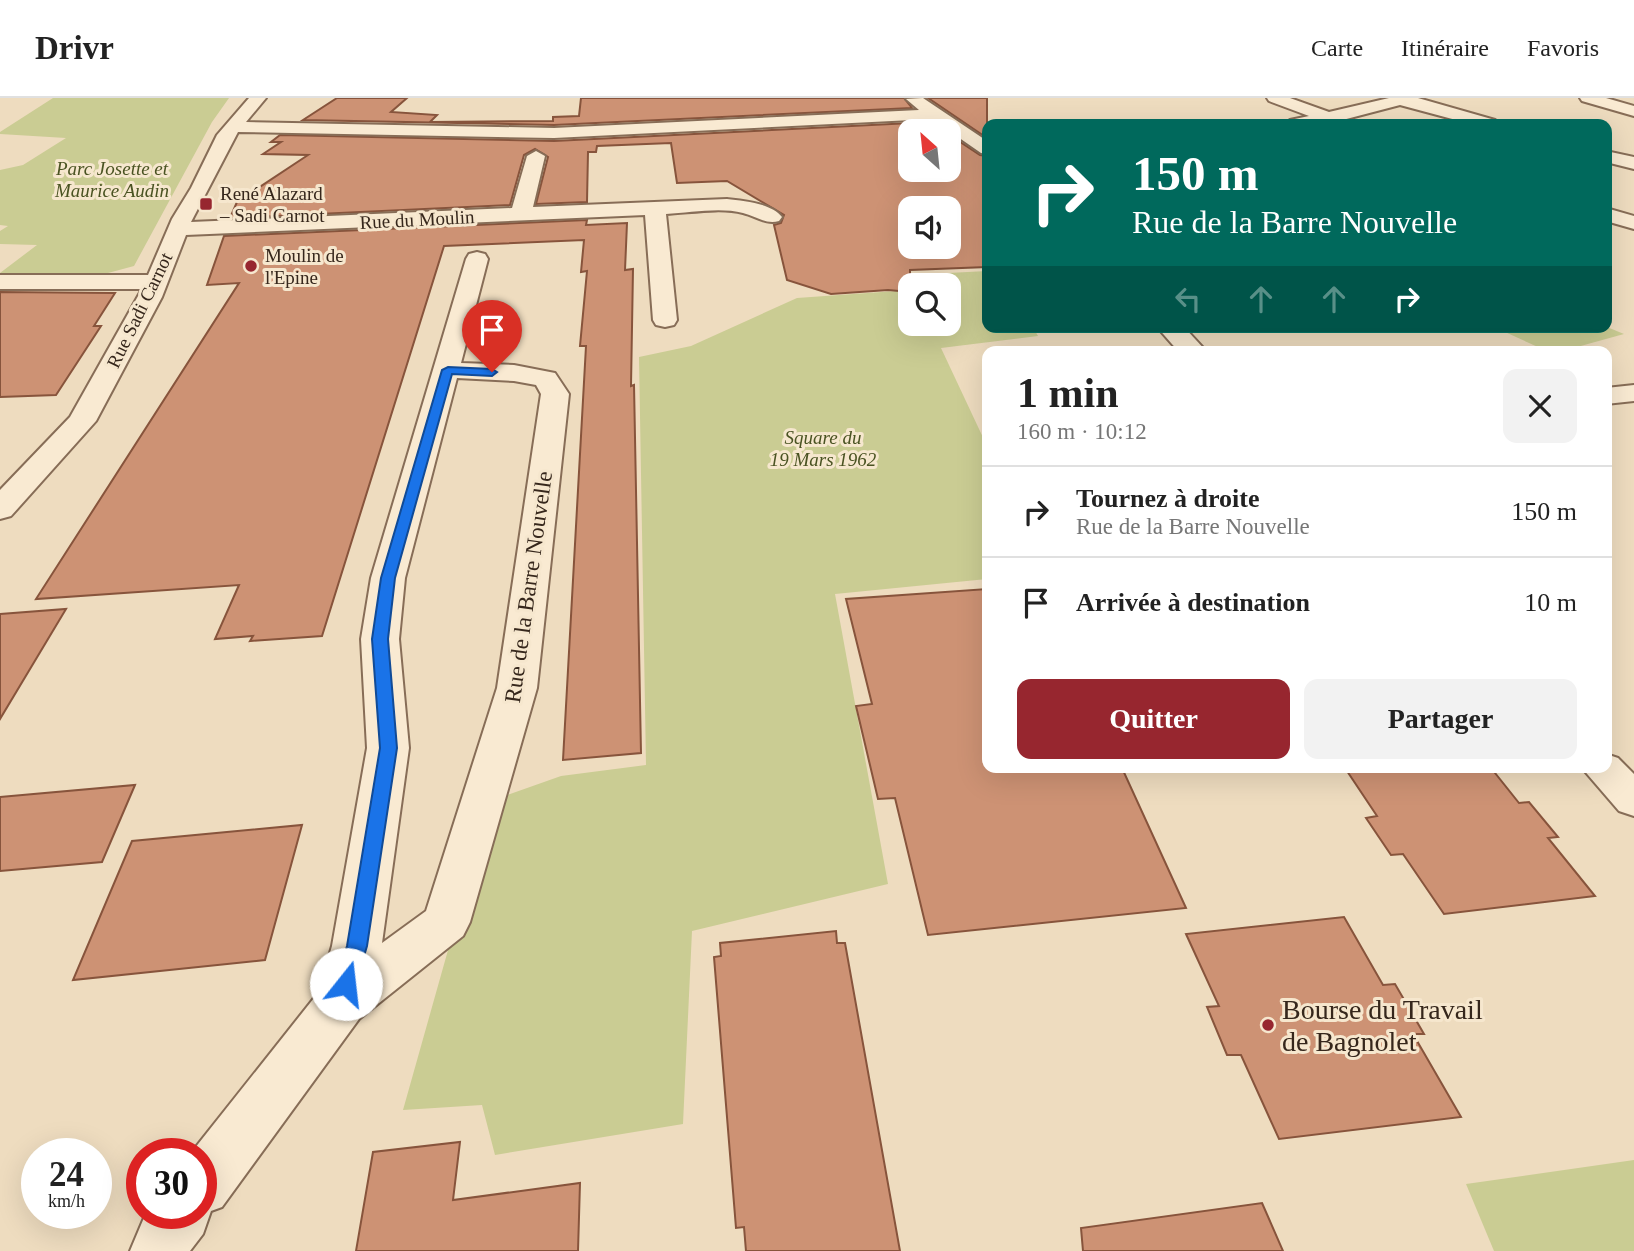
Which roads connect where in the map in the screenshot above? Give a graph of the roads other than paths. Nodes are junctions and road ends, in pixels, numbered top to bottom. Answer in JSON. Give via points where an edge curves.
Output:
{"nodes":[{"id":1,"x":258,"y":98,"type":"edge"},
{"id":2,"x":913,"y":98,"type":"edge"},
{"id":3,"x":1275,"y":98,"type":"edge"},
{"id":4,"x":1588,"y":98,"type":"edge"},
{"id":5,"x":1405,"y":99,"type":"edge"},
{"id":6,"x":1634,"y":111,"type":"edge"},
{"id":7,"x":935,"y":114,"type":"junction"},
{"id":8,"x":1328,"y":117,"type":"junction"},
{"id":9,"x":1319,"y":119,"type":"edge"},
{"id":10,"x":1334,"y":119,"type":"edge"},
{"id":11,"x":1472,"y":119,"type":"edge"},
{"id":12,"x":234,"y":127,"type":"junction"},
{"id":13,"x":982,"y":146,"type":"edge"},
{"id":14,"x":536,"y":156,"type":"dead end"},
{"id":15,"x":1612,"y":158,"type":"edge"},
{"id":16,"x":1634,"y":163,"type":"edge"},
{"id":17,"x":655,"y":208,"type":"junction"},
{"id":18,"x":521,"y":214,"type":"junction"},
{"id":19,"x":1612,"y":216,"type":"edge"},
{"id":20,"x":772,"y":217,"type":"dead end"},
{"id":21,"x":1634,"y":223,"type":"edge"},
{"id":22,"x":179,"y":229,"type":"junction"},
{"id":23,"x":477,"y":259,"type":"dead end"},
{"id":24,"x":0,"y":282,"type":"edge"},
{"id":25,"x":154,"y":282,"type":"junction"},
{"id":26,"x":665,"y":320,"type":"dead end"},
{"id":27,"x":1175,"y":333,"type":"edge"},
{"id":28,"x":1188,"y":346,"type":"edge"},
{"id":29,"x":448,"y":370,"type":"junction"},
{"id":30,"x":1634,"y":393,"type":"edge"},
{"id":31,"x":1612,"y":395,"type":"edge"},
{"id":32,"x":0,"y":509,"type":"edge"},
{"id":33,"x":1608,"y":773,"type":"edge"},
{"id":34,"x":1634,"y":800,"type":"edge"},
{"id":35,"x":341,"y":1003,"type":"junction"},
{"id":36,"x":217,"y":1166,"type":"edge"},
{"id":37,"x":170,"y":1229,"type":"edge"},
{"id":38,"x":160,"y":1251,"type":"edge"}],
"edges":[{"from":1,"to":12,"type":"street","name":"Rue Sadi Carnot"},
{"from":2,"to":7,"type":"street"},
{"from":3,"to":8,"type":"street"},
{"from":4,"to":6,"type":"street"},
{"from":5,"to":8,"type":"street"},
{"from":5,"to":11,"type":"street"},
{"from":7,"to":12,"type":"street","via":[[554,133]]},
{"from":7,"to":13,"type":"street"},
{"from":8,"to":9,"type":"street"},
{"from":8,"to":10,"type":"street"},
{"from":12,"to":22,"type":"street","name":"Rue Sadi Carnot"},
{"from":14,"to":18,"type":"street"},
{"from":15,"to":16,"type":"street"},
{"from":17,"to":18,"type":"street","name":"Rue du Moulin"},
{"from":17,"to":20,"type":"street","name":"Rue du Moulin","via":[[746,207]]},
{"from":17,"to":26,"type":"street"},
{"from":18,"to":22,"type":"street","name":"Rue du Moulin"},
{"from":19,"to":21,"type":"street"},
{"from":22,"to":25,"type":"street","name":"Rue Sadi Carnot"},
{"from":23,"to":29,"type":"street","name":"Rue de la Barre Nouvelle"},
{"from":24,"to":25,"type":"street"},
{"from":25,"to":32,"type":"street","name":"Rue Sadi Carnot","via":[[82,421]]},
{"from":27,"to":28,"type":"street"},
{"from":29,"to":35,"type":"street","name":"Rue de la Barre Nouvelle","via":[[388,578],[380,639],[388,748],[357,946]]},
{"from":29,"to":35,"type":"street","name":"Rue de la Barre Nouvelle","via":[[545,379],[555,394],[517,688],[446,922]]},
{"from":30,"to":31,"type":"street"},
{"from":33,"to":34,"type":"street"},
{"from":35,"to":36,"type":"street","name":"Rue de la Barre Nouvelle"},
{"from":37,"to":38,"type":"street"}]}
